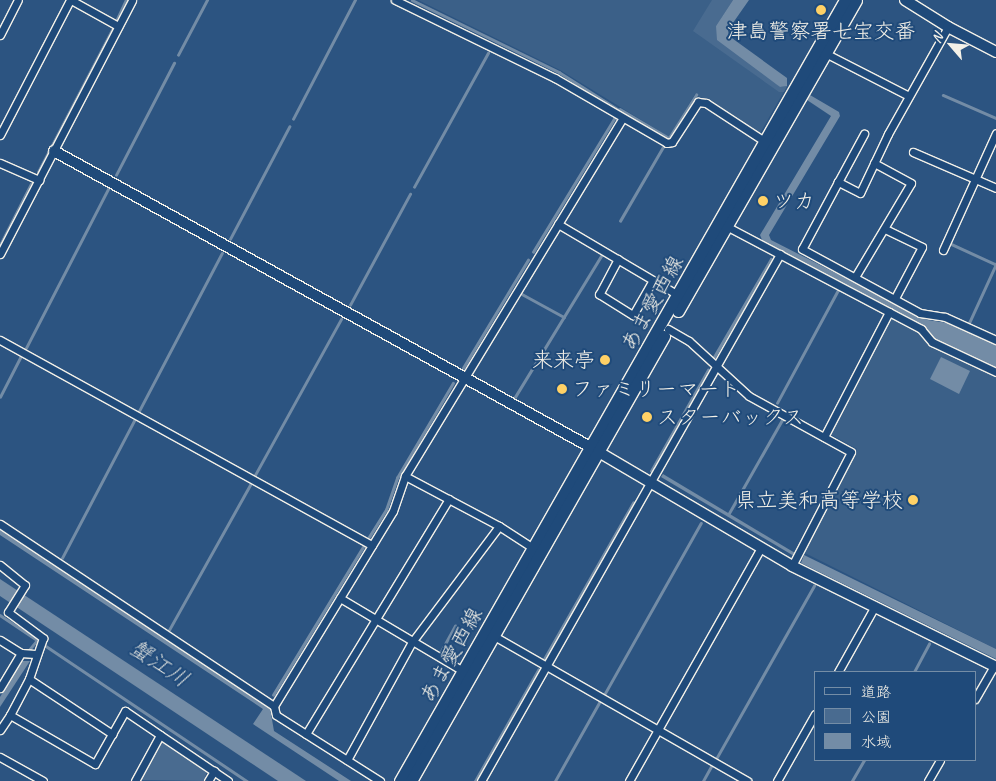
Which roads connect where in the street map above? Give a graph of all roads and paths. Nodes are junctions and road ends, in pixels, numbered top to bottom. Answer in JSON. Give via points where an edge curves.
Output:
{"nodes":[{"id":1,"x":18,"y":0,"type":"edge"},
{"id":2,"x":70,"y":0,"type":"edge"},
{"id":3,"x":132,"y":0,"type":"edge"},
{"id":4,"x":395,"y":0,"type":"edge"},
{"id":5,"x":845,"y":0,"type":"edge"},
{"id":6,"x":856,"y":0,"type":"edge"},
{"id":7,"x":905,"y":0,"type":"edge"},
{"id":8,"x":118,"y":26,"type":"junction"},
{"id":9,"x":948,"y":27,"type":"junction"},
{"id":10,"x":0,"y":34,"type":"edge"},
{"id":11,"x":996,"y":52,"type":"edge"},
{"id":12,"x":825,"y":53,"type":"junction"},
{"id":13,"x":910,"y":96,"type":"junction"},
{"id":14,"x":623,"y":118,"type":"junction"},
{"id":15,"x":3,"y":122,"type":"edge"},
{"id":16,"x":864,"y":134,"type":"dead end"},
{"id":17,"x":996,"y":134,"type":"edge"},
{"id":18,"x":0,"y":135,"type":"edge"},
{"id":19,"x":764,"y":141,"type":"junction"},
{"id":20,"x":54,"y":151,"type":"junction"},
{"id":21,"x":913,"y":152,"type":"dead end"},
{"id":22,"x":0,"y":163,"type":"edge"},
{"id":23,"x":874,"y":164,"type":"junction"},
{"id":24,"x":975,"y":179,"type":"junction"},
{"id":25,"x":39,"y":180,"type":"junction"},
{"id":26,"x":838,"y":182,"type":"junction"},
{"id":27,"x":996,"y":188,"type":"edge"},
{"id":28,"x":558,"y":224,"type":"junction"},
{"id":29,"x":726,"y":226,"type":"junction"},
{"id":30,"x":885,"y":229,"type":"junction"},
{"id":31,"x":943,"y":250,"type":"dead end"},
{"id":32,"x":0,"y":254,"type":"edge"},
{"id":33,"x":780,"y":254,"type":"junction"},
{"id":34,"x":618,"y":259,"type":"junction"},
{"id":35,"x":855,"y":277,"type":"junction"},
{"id":36,"x":652,"y":280,"type":"junction"},
{"id":37,"x":678,"y":295,"type":"junction"},
{"id":38,"x":895,"y":298,"type":"junction"},
{"id":39,"x":889,"y":312,"type":"junction"},
{"id":40,"x":668,"y":329,"type":"junction"},
{"id":41,"x":0,"y":340,"type":"edge"},
{"id":42,"x":996,"y":340,"type":"edge"},
{"id":43,"x":715,"y":366,"type":"junction"},
{"id":44,"x":996,"y":372,"type":"edge"},
{"id":45,"x":464,"y":379,"type":"junction"},
{"id":46,"x":824,"y":437,"type":"junction"},
{"id":47,"x":595,"y":450,"type":"junction"},
{"id":48,"x":405,"y":476,"type":"junction"},
{"id":49,"x":650,"y":482,"type":"junction"},
{"id":50,"x":449,"y":500,"type":"junction"},
{"id":51,"x":0,"y":524,"type":"edge"},
{"id":52,"x":499,"y":526,"type":"junction"},
{"id":53,"x":372,"y":545,"type":"junction"},
{"id":54,"x":533,"y":548,"type":"junction"},
{"id":55,"x":762,"y":548,"type":"junction"},
{"id":56,"x":0,"y":565,"type":"edge"},
{"id":57,"x":792,"y":566,"type":"junction"},
{"id":58,"x":340,"y":598,"type":"junction"},
{"id":59,"x":875,"y":606,"type":"junction"},
{"id":60,"x":376,"y":620,"type":"junction"},
{"id":61,"x":494,"y":636,"type":"junction"},
{"id":62,"x":0,"y":640,"type":"edge"},
{"id":63,"x":412,"y":642,"type":"junction"},
{"id":64,"x":21,"y":653,"type":"junction"},
{"id":65,"x":36,"y":654,"type":"junction"},
{"id":66,"x":995,"y":666,"type":"edge"},
{"id":67,"x":546,"y":667,"type":"junction"},
{"id":68,"x":462,"y":671,"type":"junction"},
{"id":69,"x":839,"y":671,"type":"edge"},
{"id":70,"x":29,"y":679,"type":"junction"},
{"id":71,"x":0,"y":688,"type":"edge"},
{"id":72,"x":976,"y":697,"type":"edge"},
{"id":73,"x":274,"y":706,"type":"junction"},
{"id":74,"x":10,"y":714,"type":"junction"},
{"id":75,"x":814,"y":716,"type":"edge"},
{"id":76,"x":1,"y":726,"type":"edge"},
{"id":77,"x":658,"y":730,"type":"junction"},
{"id":78,"x":112,"y":734,"type":"junction"},
{"id":79,"x":306,"y":734,"type":"junction"},
{"id":80,"x":160,"y":735,"type":"junction"},
{"id":81,"x":0,"y":757,"type":"edge"},
{"id":82,"x":347,"y":760,"type":"junction"},
{"id":83,"x":939,"y":761,"type":"edge"},
{"id":84,"x":214,"y":772,"type":"junction"},
{"id":85,"x":43,"y":781,"type":"edge"},
{"id":86,"x":135,"y":781,"type":"edge"},
{"id":87,"x":208,"y":781,"type":"edge"},
{"id":88,"x":228,"y":781,"type":"edge"},
{"id":89,"x":380,"y":781,"type":"edge"},
{"id":90,"x":400,"y":781,"type":"edge"},
{"id":91,"x":411,"y":781,"type":"edge"},
{"id":92,"x":481,"y":781,"type":"edge"},
{"id":93,"x":629,"y":781,"type":"edge"},
{"id":94,"x":747,"y":781,"type":"edge"},
{"id":95,"x":777,"y":781,"type":"edge"},
{"id":96,"x":928,"y":781,"type":"edge"}],
"edges":[{"from":1,"to":10,"type":"street"},
{"from":2,"to":8,"type":"street"},
{"from":2,"to":15,"type":"street"},
{"from":3,"to":8,"type":"street"},
{"from":4,"to":14,"type":"street","via":[[554,78]]},
{"from":5,"to":19,"type":"main road","name":"あま愛西線"},
{"from":6,"to":12,"type":"main road","name":"あま愛西線"},
{"from":7,"to":9,"type":"street"},
{"from":8,"to":20,"type":"street"},
{"from":9,"to":11,"type":"street"},
{"from":9,"to":13,"type":"street"},
{"from":12,"to":13,"type":"street"},
{"from":12,"to":29,"type":"main road","name":"あま愛西線"},
{"from":13,"to":23,"type":"street"},
{"from":14,"to":19,"type":"street","via":[[667,143],[672,142],[695,103],[702,102]]},
{"from":14,"to":28,"type":"street"},
{"from":15,"to":18,"type":"street"},
{"from":16,"to":26,"type":"street"},
{"from":17,"to":24,"type":"street"},
{"from":19,"to":37,"type":"main road","name":"あま愛西線"},
{"from":20,"to":25,"type":"street"},
{"from":20,"to":45,"type":"street"},
{"from":21,"to":24,"type":"street"},
{"from":22,"to":25,"type":"street"},
{"from":23,"to":26,"type":"street","via":[[860,193]]},
{"from":23,"to":30,"type":"street","via":[[911,183]]},
{"from":24,"to":27,"type":"street"},
{"from":24,"to":31,"type":"street"},
{"from":25,"to":32,"type":"street"},
{"from":26,"to":35,"type":"street","via":[[802,249]]},
{"from":28,"to":34,"type":"street"},
{"from":28,"to":45,"type":"street"},
{"from":29,"to":33,"type":"street"},
{"from":29,"to":40,"type":"main road","name":"あま愛西線"},
{"from":30,"to":35,"type":"street"},
{"from":30,"to":38,"type":"street","via":[[922,246]]},
{"from":33,"to":39,"type":"street"},
{"from":33,"to":43,"type":"street"},
{"from":34,"to":36,"type":"street"},
{"from":34,"to":36,"type":"street","via":[[599,294],[633,315]]},
{"from":35,"to":38,"type":"street"},
{"from":36,"to":37,"type":"street"},
{"from":37,"to":47,"type":"main road","name":"あま愛西線"},
{"from":38,"to":42,"type":"street","via":[[920,313],[945,317]]},
{"from":39,"to":44,"type":"street","via":[[921,329],[932,342]]},
{"from":39,"to":46,"type":"street"},
{"from":40,"to":43,"type":"street","via":[[689,341]]},
{"from":40,"to":47,"type":"main road","name":"あま愛西線"},
{"from":41,"to":53,"type":"street"},
{"from":43,"to":46,"type":"street","via":[[749,396]]},
{"from":43,"to":49,"type":"street"},
{"from":45,"to":47,"type":"street"},
{"from":45,"to":48,"type":"street"},
{"from":46,"to":57,"type":"street","via":[[851,452]]},
{"from":47,"to":49,"type":"street"},
{"from":47,"to":54,"type":"main road","name":"あま愛西線"},
{"from":47,"to":61,"type":"main road","name":"あま愛西線"},
{"from":48,"to":50,"type":"street"},
{"from":48,"to":53,"type":"street","via":[[393,511]]},
{"from":49,"to":55,"type":"street"},
{"from":49,"to":67,"type":"street"},
{"from":50,"to":52,"type":"street"},
{"from":50,"to":60,"type":"street"},
{"from":51,"to":73,"type":"street"},
{"from":52,"to":54,"type":"street"},
{"from":52,"to":63,"type":"street"},
{"from":53,"to":58,"type":"street"},
{"from":54,"to":68,"type":"main road","name":"あま愛西線"},
{"from":55,"to":57,"type":"street"},
{"from":55,"to":77,"type":"street"},
{"from":56,"to":65,"type":"street","via":[[25,585],[10,610],[11,615],[44,638]]},
{"from":57,"to":59,"type":"street"},
{"from":58,"to":60,"type":"street"},
{"from":58,"to":73,"type":"street"},
{"from":59,"to":66,"type":"street"},
{"from":59,"to":69,"type":"street"},
{"from":60,"to":63,"type":"street"},
{"from":60,"to":79,"type":"street"},
{"from":61,"to":67,"type":"street"},
{"from":61,"to":91,"type":"main road","name":"あま愛西線"},
{"from":62,"to":64,"type":"street"},
{"from":63,"to":68,"type":"street"},
{"from":63,"to":82,"type":"street"},
{"from":64,"to":65,"type":"street"},
{"from":64,"to":71,"type":"street"},
{"from":65,"to":70,"type":"street"},
{"from":66,"to":72,"type":"street"},
{"from":67,"to":77,"type":"street"},
{"from":67,"to":92,"type":"street"},
{"from":68,"to":90,"type":"main road","name":"あま愛西線"},
{"from":70,"to":74,"type":"street"},
{"from":70,"to":78,"type":"street"},
{"from":73,"to":79,"type":"street","via":[[276,715]]},
{"from":74,"to":76,"type":"street"},
{"from":74,"to":78,"type":"street","via":[[94,764]]},
{"from":75,"to":95,"type":"street"},
{"from":77,"to":93,"type":"street"},
{"from":77,"to":94,"type":"street"},
{"from":78,"to":80,"type":"street","via":[[125,711]]},
{"from":79,"to":82,"type":"street"},
{"from":80,"to":84,"type":"street"},
{"from":80,"to":86,"type":"street"},
{"from":81,"to":85,"type":"street"},
{"from":82,"to":89,"type":"street"},
{"from":83,"to":96,"type":"street"},
{"from":84,"to":87,"type":"street"},
{"from":84,"to":88,"type":"street"}]}
